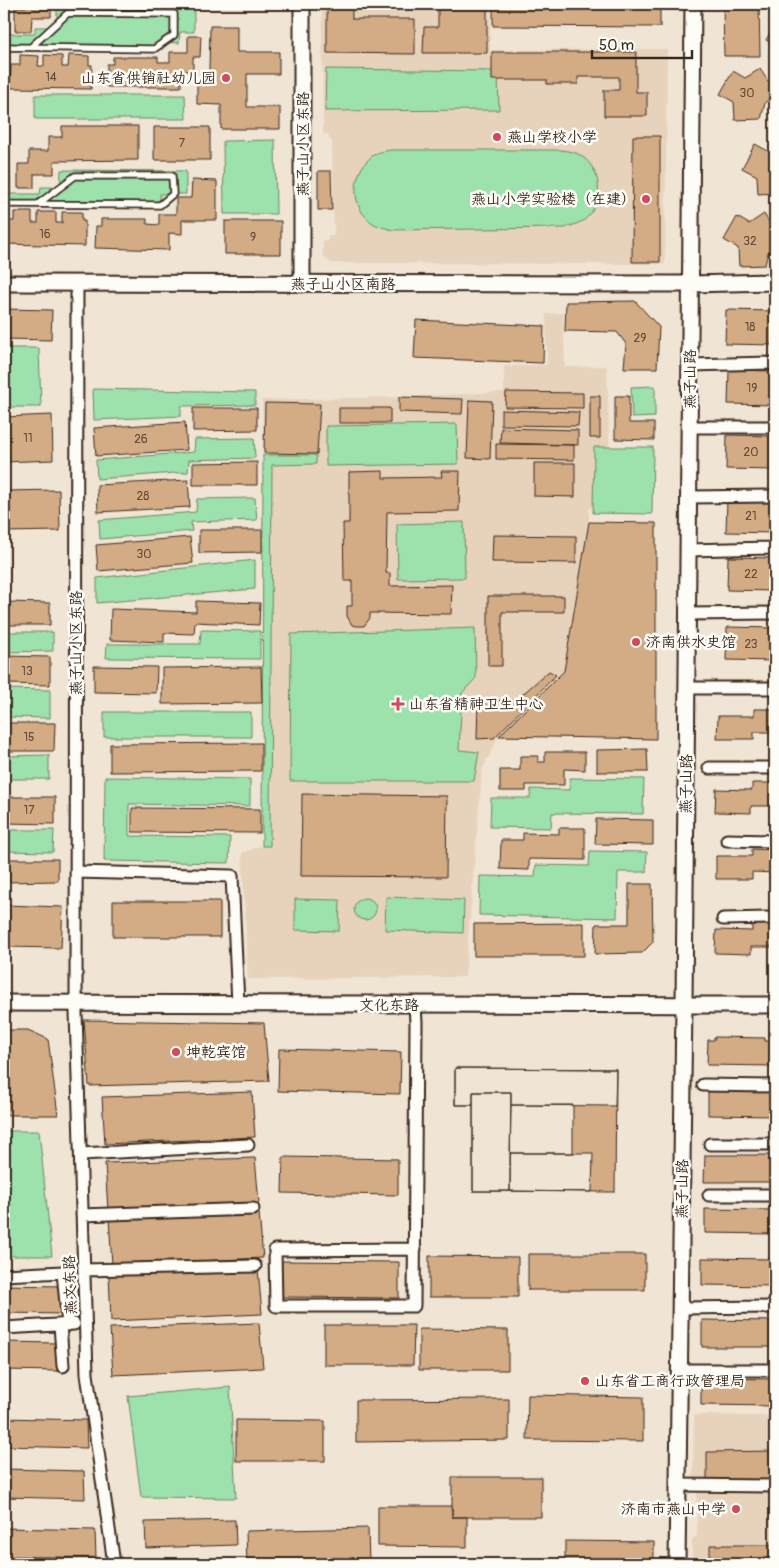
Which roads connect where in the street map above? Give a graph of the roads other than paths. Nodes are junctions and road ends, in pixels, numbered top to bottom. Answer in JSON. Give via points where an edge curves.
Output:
{"nodes":[{"id":1,"x":302,"y":4,"type":"edge"},
{"id":2,"x":683,"y":4,"type":"edge"},
{"id":3,"x":693,"y":4,"type":"edge"},
{"id":4,"x":4,"y":47,"type":"edge"},
{"id":5,"x":31,"y":48,"type":"junction"},
{"id":6,"x":5,"y":127,"type":"edge"},
{"id":7,"x":5,"y":204,"type":"edge"},
{"id":8,"x":38,"y":204,"type":"junction"},
{"id":9,"x":775,"y":282,"type":"edge"},
{"id":10,"x":4,"y":283,"type":"edge"},
{"id":11,"x":77,"y":283,"type":"junction"},
{"id":12,"x":302,"y":284,"type":"junction"},
{"id":13,"x":686,"y":284,"type":"junction"},
{"id":14,"x":775,"y":363,"type":"edge"},
{"id":15,"x":690,"y":365,"type":"junction"},
{"id":16,"x":689,"y":427,"type":"junction"},
{"id":17,"x":775,"y":427,"type":"edge"},
{"id":18,"x":775,"y":496,"type":"edge"},
{"id":19,"x":689,"y":497,"type":"junction"},
{"id":20,"x":775,"y":548,"type":"edge"},
{"id":21,"x":688,"y":550,"type":"junction"},
{"id":22,"x":775,"y":613,"type":"edge"},
{"id":23,"x":688,"y":614,"type":"junction"},
{"id":24,"x":687,"y":688,"type":"junction"},
{"id":25,"x":775,"y":688,"type":"edge"},
{"id":26,"x":709,"y":768,"type":"dead end"},
{"id":27,"x":775,"y":768,"type":"edge"},
{"id":28,"x":727,"y":840,"type":"dead end"},
{"id":29,"x":775,"y":841,"type":"edge"},
{"id":30,"x":76,"y":872,"type":"junction"},
{"id":31,"x":775,"y":918,"type":"edge"},
{"id":32,"x":723,"y":919,"type":"dead end"},
{"id":33,"x":4,"y":1003,"type":"edge"},
{"id":34,"x":76,"y":1003,"type":"junction"},
{"id":35,"x":238,"y":1004,"type":"junction"},
{"id":36,"x":679,"y":1004,"type":"junction"},
{"id":37,"x":415,"y":1005,"type":"junction"},
{"id":38,"x":775,"y":1005,"type":"edge"},
{"id":39,"x":703,"y":1085,"type":"dead end"},
{"id":40,"x":775,"y":1086,"type":"edge"},
{"id":41,"x":710,"y":1144,"type":"dead end"},
{"id":42,"x":775,"y":1144,"type":"edge"},
{"id":43,"x":248,"y":1145,"type":"dead end"},
{"id":44,"x":81,"y":1154,"type":"junction"},
{"id":45,"x":709,"y":1195,"type":"dead end"},
{"id":46,"x":775,"y":1195,"type":"edge"},
{"id":47,"x":252,"y":1209,"type":"dead end"},
{"id":48,"x":82,"y":1215,"type":"junction"},
{"id":49,"x":415,"y":1249,"type":"junction"},
{"id":50,"x":255,"y":1266,"type":"dead end"},
{"id":51,"x":84,"y":1270,"type":"junction"},
{"id":52,"x":4,"y":1275,"type":"edge"},
{"id":53,"x":775,"y":1307,"type":"edge"},
{"id":54,"x":680,"y":1308,"type":"junction"},
{"id":55,"x":86,"y":1324,"type":"junction"},
{"id":56,"x":64,"y":1325,"type":"junction"},
{"id":57,"x":4,"y":1328,"type":"edge"},
{"id":58,"x":63,"y":1366,"type":"dead end"},
{"id":59,"x":680,"y":1370,"type":"junction"},
{"id":60,"x":775,"y":1370,"type":"edge"},
{"id":61,"x":678,"y":1485,"type":"junction"},
{"id":62,"x":775,"y":1486,"type":"edge"},
{"id":63,"x":114,"y":1564,"type":"edge"},
{"id":64,"x":668,"y":1564,"type":"edge"},
{"id":65,"x":677,"y":1564,"type":"edge"}],
"edges":[{"from":1,"to":12,"type":"street","name":"燕子山小区东路"},
{"from":2,"to":13,"type":"street","name":"燕子山路"},
{"from":3,"to":13,"type":"street","name":"燕子山路"},
{"from":4,"to":5,"type":"lane"},
{"from":4,"to":6,"type":"lane"},
{"from":5,"to":5,"type":"lane","via":[[154,49],[174,36],[174,14],[68,13]]},
{"from":6,"to":7,"type":"lane"},
{"from":7,"to":8,"type":"lane"},
{"from":8,"to":8,"type":"lane","via":[[160,205],[172,194],[172,176],[75,176]]},
{"from":9,"to":13,"type":"street","name":"燕子山小区南路"},
{"from":10,"to":11,"type":"street","name":"燕子山小区南路"},
{"from":11,"to":12,"type":"street","name":"燕子山小区南路"},
{"from":11,"to":30,"type":"street","name":"燕子山小区东路"},
{"from":12,"to":13,"type":"street","name":"燕子山小区南路"},
{"from":13,"to":15,"type":"street","name":"燕子山路"},
{"from":13,"to":36,"type":"street","name":"燕子山路"},
{"from":14,"to":15,"type":"street"},
{"from":15,"to":16,"type":"street","name":"燕子山路"},
{"from":16,"to":17,"type":"street"},
{"from":16,"to":19,"type":"street","name":"燕子山路"},
{"from":18,"to":19,"type":"street"},
{"from":19,"to":21,"type":"street","name":"燕子山路"},
{"from":20,"to":21,"type":"street"},
{"from":21,"to":23,"type":"street","name":"燕子山路"},
{"from":22,"to":23,"type":"street"},
{"from":23,"to":24,"type":"street","name":"燕子山路"},
{"from":24,"to":25,"type":"street"},
{"from":24,"to":36,"type":"street","name":"燕子山路"},
{"from":26,"to":27,"type":"street"},
{"from":28,"to":29,"type":"street"},
{"from":30,"to":34,"type":"street","name":"燕子山小区东路"},
{"from":30,"to":35,"type":"street","via":[[232,876]]},
{"from":31,"to":32,"type":"street"},
{"from":33,"to":34,"type":"street","name":"文化东路"},
{"from":34,"to":35,"type":"street","name":"文化东路"},
{"from":34,"to":44,"type":"street","name":"燕文东路"},
{"from":35,"to":37,"type":"street","name":"文化东路"},
{"from":36,"to":37,"type":"street","name":"文化东路"},
{"from":36,"to":38,"type":"street","name":"文化东路"},
{"from":36,"to":54,"type":"street","name":"燕子山路"},
{"from":36,"to":64,"type":"street","name":"燕子山路"},
{"from":37,"to":49,"type":"street"},
{"from":39,"to":40,"type":"street"},
{"from":41,"to":42,"type":"street"},
{"from":43,"to":44,"type":"street"},
{"from":44,"to":48,"type":"street","name":"燕文东路"},
{"from":45,"to":46,"type":"street"},
{"from":47,"to":48,"type":"street"},
{"from":48,"to":51,"type":"street","name":"燕文东路"},
{"from":49,"to":49,"type":"street","via":[[414,1306],[276,1306],[275,1250]]},
{"from":50,"to":51,"type":"street"},
{"from":51,"to":55,"type":"street","name":"燕文东路"},
{"from":52,"to":56,"type":"street","via":[[63,1272]]},
{"from":53,"to":54,"type":"street"},
{"from":54,"to":59,"type":"street","name":"燕子山路"},
{"from":55,"to":56,"type":"street"},
{"from":55,"to":63,"type":"street","name":"燕文东路","via":[[87,1374]]},
{"from":56,"to":57,"type":"street"},
{"from":56,"to":58,"type":"street"},
{"from":59,"to":60,"type":"street"},
{"from":59,"to":61,"type":"street","name":"燕子山路"},
{"from":61,"to":62,"type":"street"},
{"from":61,"to":65,"type":"street","name":"燕子山路"}]}
